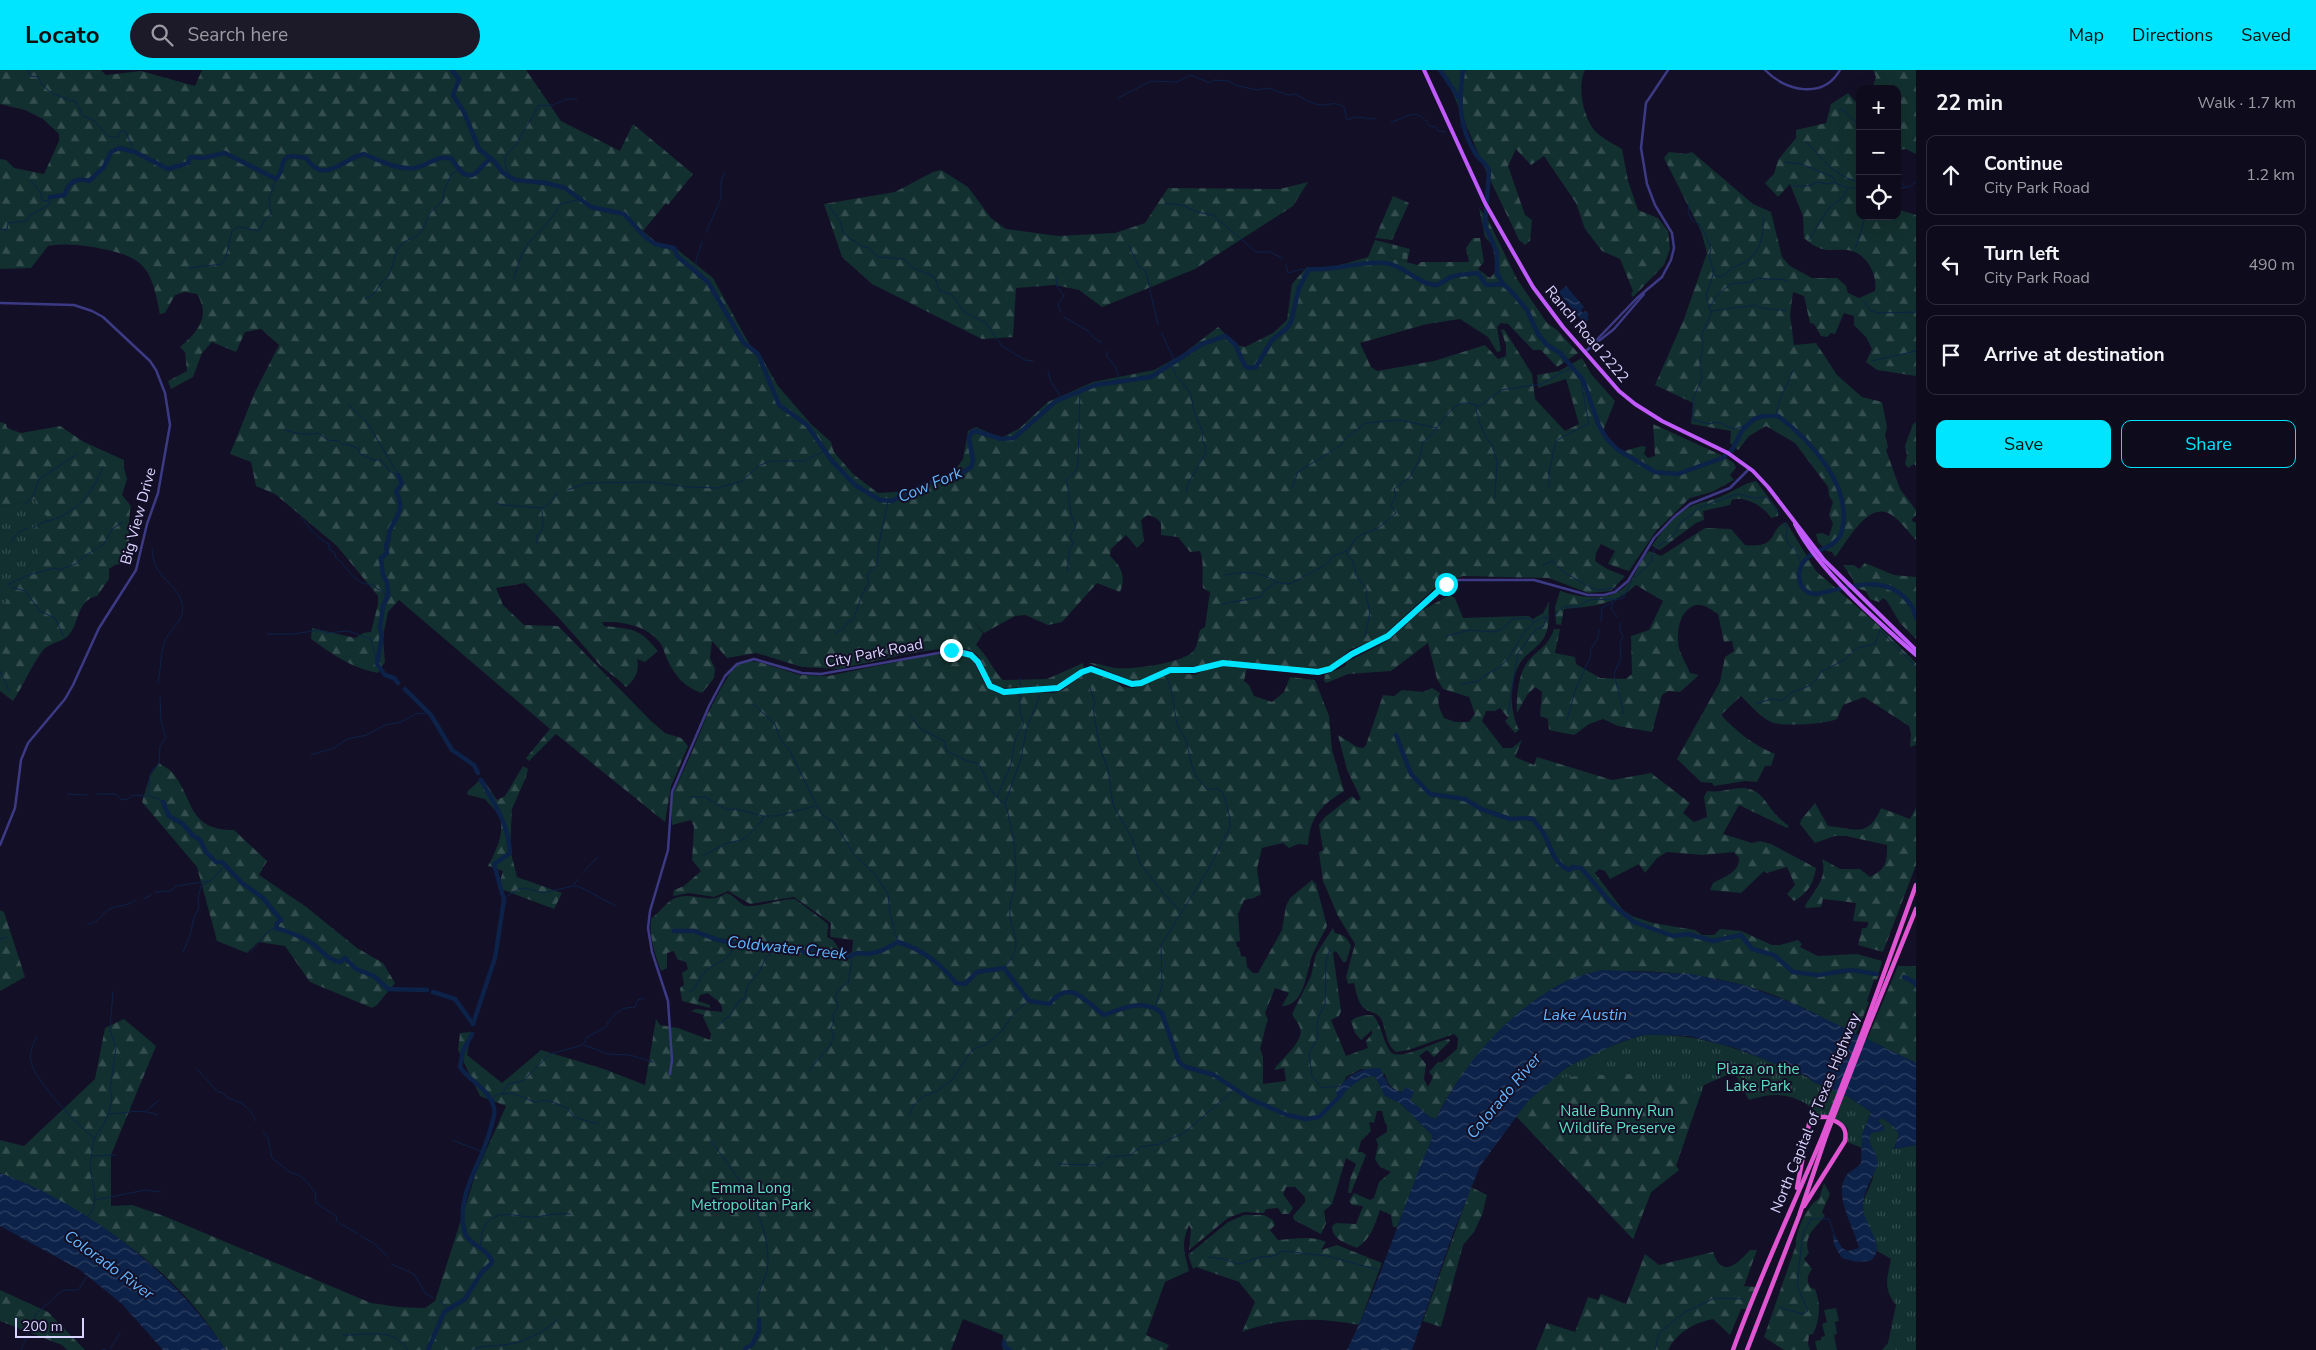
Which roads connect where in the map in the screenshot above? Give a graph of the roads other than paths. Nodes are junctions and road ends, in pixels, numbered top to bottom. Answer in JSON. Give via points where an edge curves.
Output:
{"nodes":[{"id":1,"x":1424,"y":70,"type":"edge"},
{"id":2,"x":1668,"y":70,"type":"edge"},
{"id":3,"x":1765,"y":70,"type":"edge"},
{"id":4,"x":1840,"y":70,"type":"edge"},
{"id":5,"x":0,"y":303,"type":"edge"},
{"id":6,"x":1585,"y":352,"type":"junction"},
{"id":7,"x":1750,"y":468,"type":"junction"},
{"id":8,"x":1822,"y":560,"type":"junction"},
{"id":9,"x":1842,"y":582,"type":"junction"},
{"id":10,"x":1858,"y":597,"type":"junction"},
{"id":11,"x":1916,"y":650,"type":"edge"},
{"id":12,"x":1916,"y":655,"type":"edge"},
{"id":13,"x":0,"y":845,"type":"edge"},
{"id":14,"x":1916,"y":885,"type":"edge"},
{"id":15,"x":1916,"y":909,"type":"edge"},
{"id":16,"x":1867,"y":1024,"type":"junction"},
{"id":17,"x":670,"y":1074,"type":"dead end"},
{"id":18,"x":1826,"y":1118,"type":"dead end"},
{"id":19,"x":1836,"y":1122,"type":"dead end"},
{"id":20,"x":1824,"y":1136,"type":"junction"},
{"id":21,"x":1793,"y":1199,"type":"junction"},
{"id":22,"x":1799,"y":1216,"type":"junction"},
{"id":23,"x":1733,"y":1350,"type":"edge"},
{"id":24,"x":1747,"y":1350,"type":"edge"}],
"edges":[{"from":1,"to":6,"type":"main road","name":"Ranch Road 2222","via":[[1485,203],[1533,287]]},
{"from":2,"to":6,"type":"street","via":[[1646,103],[1642,148],[1647,184],[1670,228],[1674,248],[1671,260],[1665,273],[1646,290],[1614,329]]},
{"from":3,"to":4,"type":"street","via":[[1785,86],[1803,89],[1829,83]]},
{"from":5,"to":13,"type":"street","name":"Big View Drive","via":[[74,305],[103,317],[156,370],[165,393],[170,426],[158,494],[136,570],[99,628],[74,685],[28,743],[21,760],[15,808]]},
{"from":6,"to":7,"type":"main road","name":"Ranch Road 2222","via":[[1619,391],[1635,404],[1662,421],[1720,448]]},
{"from":7,"to":8,"type":"main road","name":"Ranch Road 2222"},
{"from":7,"to":17,"type":"street","name":"City Park Road","via":[[1730,488],[1694,502],[1678,513],[1654,538],[1628,581],[1615,592],[1588,595],[1534,580],[1456,580],[1439,588],[1388,636],[1322,672],[1223,663],[1194,670],[1170,670],[1132,684],[1091,669],[1058,688],[1004,692],[988,683],[973,657],[955,650],[821,674],[802,673],[758,660],[737,664],[725,676],[709,706],[672,792],[668,850],[648,920],[650,944],[668,1001]]},
{"from":8,"to":9,"type":"main road"},
{"from":8,"to":9,"type":"main road"},
{"from":9,"to":10,"type":"main road"},
{"from":10,"to":11,"type":"main road"},
{"from":10,"to":12,"type":"main road"},
{"from":14,"to":16,"type":"highway","name":"North Capital of Texas Highway"},
{"from":15,"to":16,"type":"highway","name":"North Capital of Texas Highway"},
{"from":16,"to":20,"type":"highway","name":"North Capital of Texas Highway","bridge":true},
{"from":18,"to":21,"type":"highway","via":[[1817,1117],[1809,1124]]},
{"from":19,"to":22,"type":"highway","via":[[1843,1126],[1846,1141]]},
{"from":20,"to":21,"type":"highway","name":"North Capital of Texas Highway"},
{"from":20,"to":22,"type":"highway","name":"North Capital of Texas Highway"},
{"from":21,"to":23,"type":"highway","name":"North Capital of Texas Highway"},
{"from":22,"to":24,"type":"highway","name":"North Capital of Texas Highway"}]}
